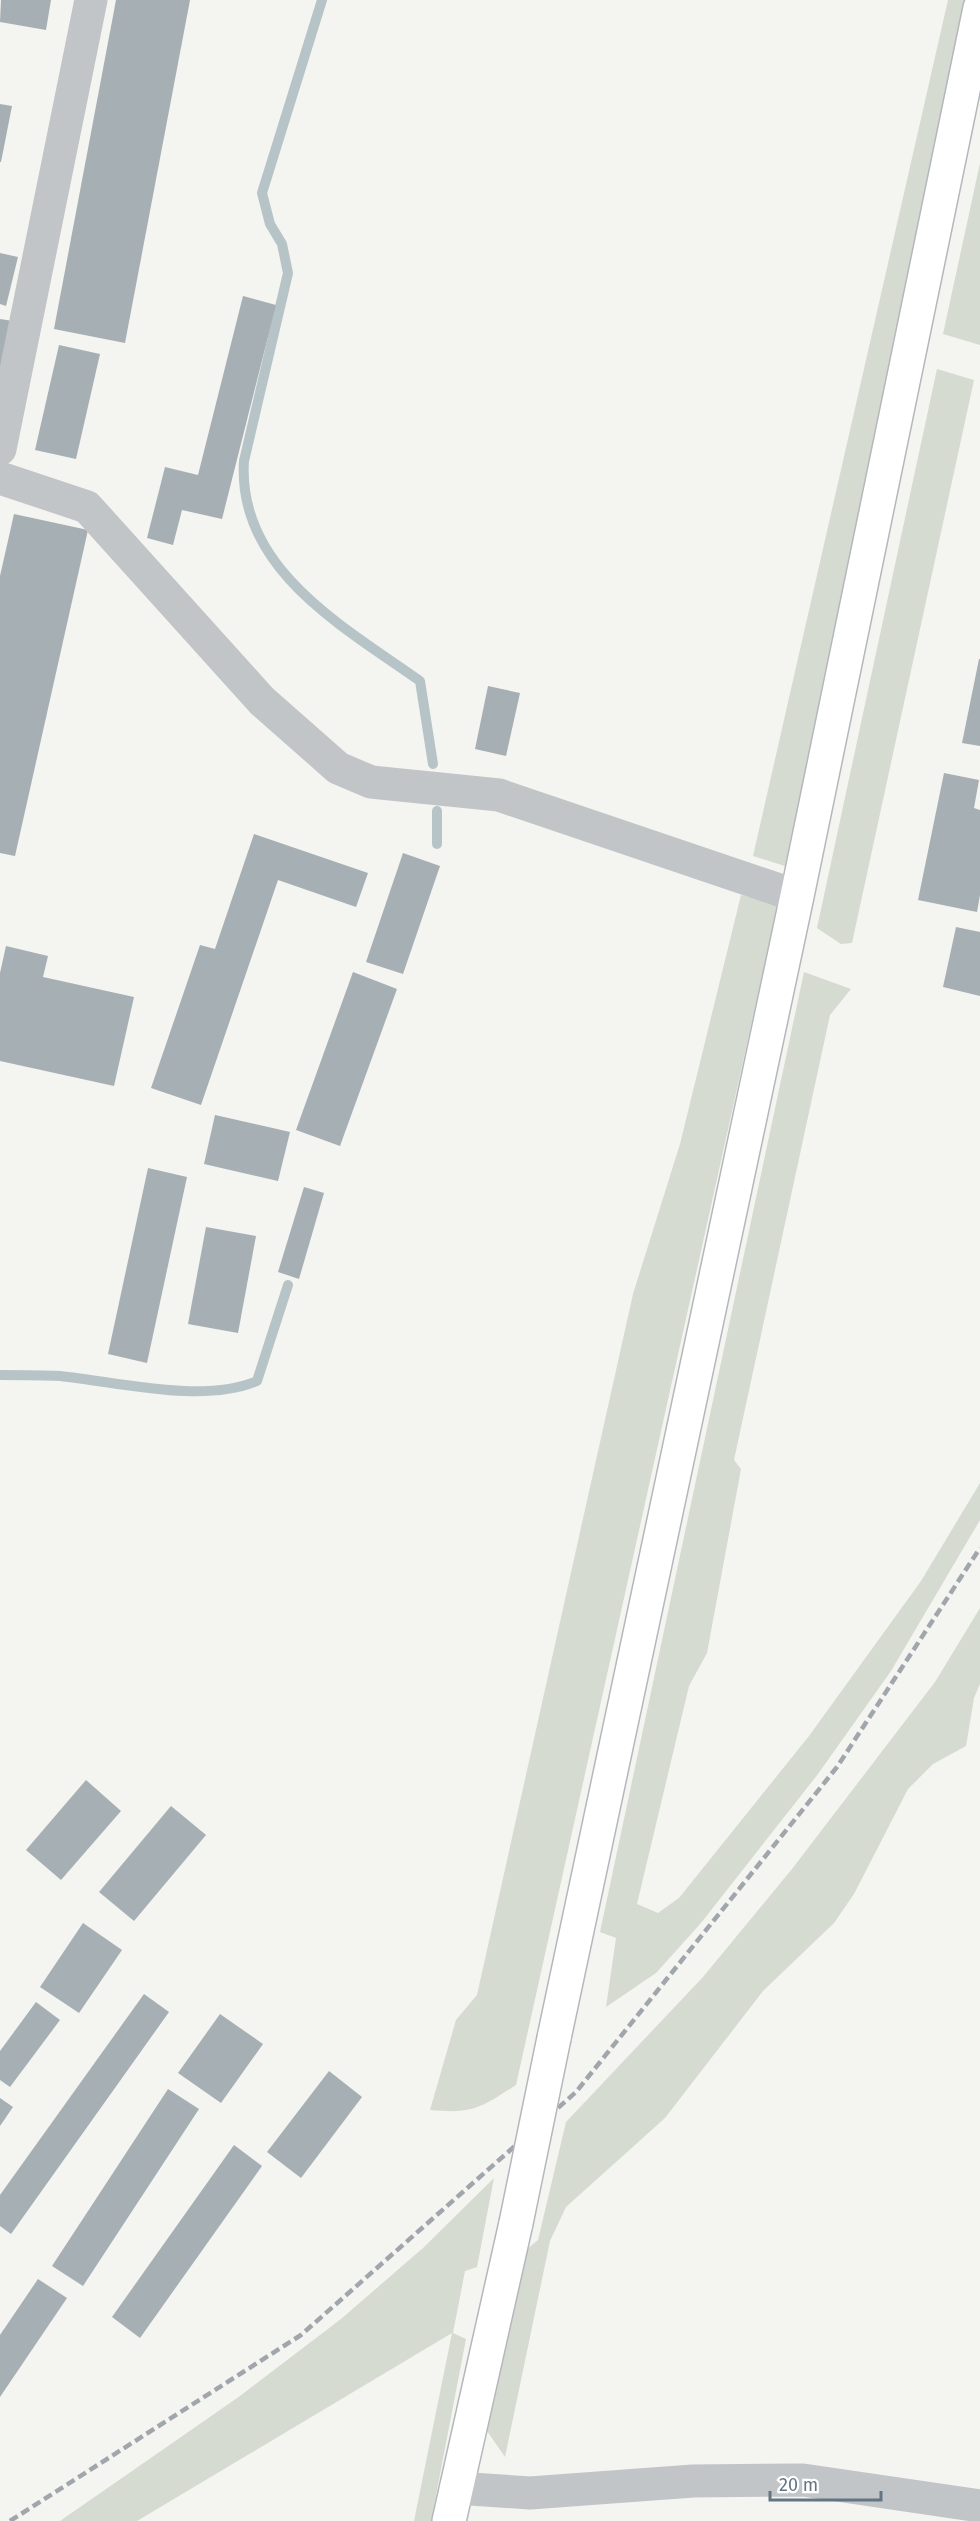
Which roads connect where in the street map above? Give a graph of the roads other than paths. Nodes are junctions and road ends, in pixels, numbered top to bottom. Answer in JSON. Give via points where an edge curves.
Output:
{"nodes":[{"id":1,"x":91,"y":0,"type":"edge"},
{"id":2,"x":980,"y":8,"type":"edge"},
{"id":3,"x":0,"y":448,"type":"edge"},
{"id":4,"x":0,"y":478,"type":"edge"},
{"id":5,"x":797,"y":896,"type":"junction"},
{"id":6,"x":456,"y":2488,"type":"junction"},
{"id":7,"x":980,"y":2506,"type":"edge"},
{"id":8,"x":449,"y":2521,"type":"edge"}],
"edges":[{"from":1,"to":3,"type":"street"},
{"from":2,"to":5,"type":"main road"},
{"from":4,"to":5,"type":"street","via":[[87,507],[262,701],[338,768],[371,782],[499,795]]},
{"from":5,"to":6,"type":"main road","bridge":true,"via":[[516,2223]]},
{"from":6,"to":7,"type":"street","via":[[530,2493],[693,2481],[803,2480]]},
{"from":6,"to":8,"type":"main road"}]}
